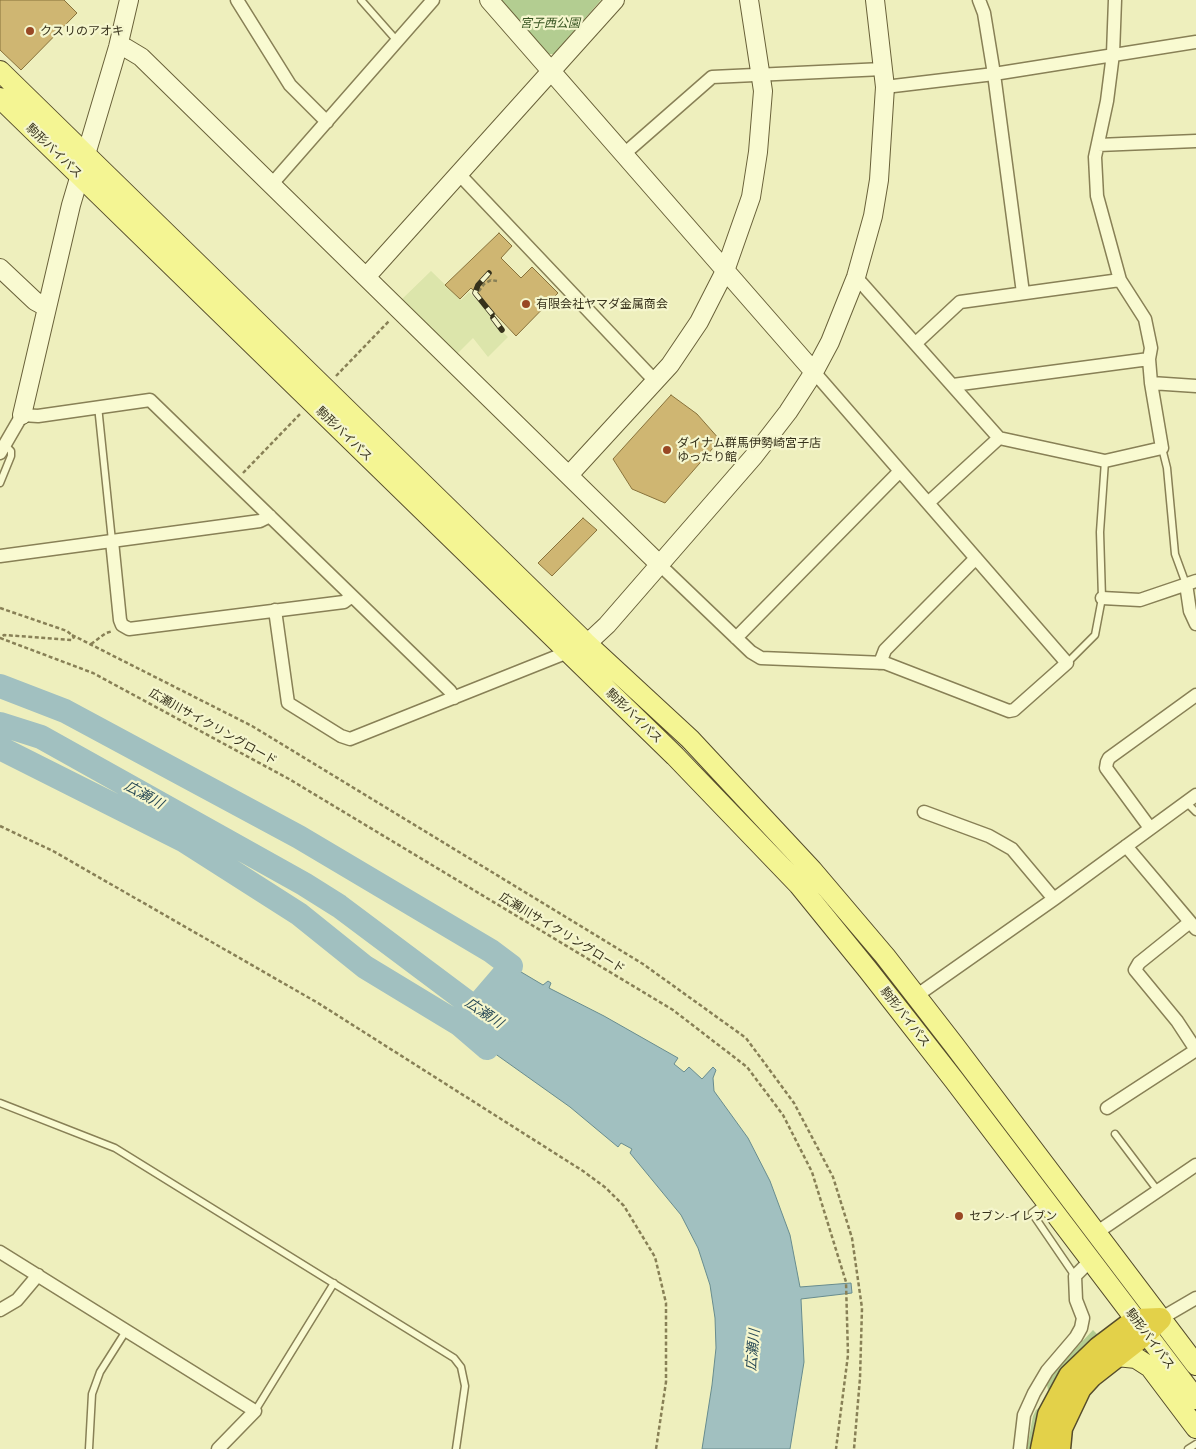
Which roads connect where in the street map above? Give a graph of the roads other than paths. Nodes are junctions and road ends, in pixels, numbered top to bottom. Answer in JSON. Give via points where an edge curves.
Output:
{"nodes":[{"id":1,"x":129,"y":0,"type":"edge"},
{"id":2,"x":237,"y":0,"type":"edge"},
{"id":3,"x":361,"y":0,"type":"edge"},
{"id":4,"x":433,"y":0,"type":"edge"},
{"id":5,"x":489,"y":0,"type":"edge"},
{"id":6,"x":615,"y":0,"type":"edge"},
{"id":7,"x":749,"y":0,"type":"edge"},
{"id":8,"x":875,"y":0,"type":"edge"},
{"id":9,"x":979,"y":0,"type":"edge"},
{"id":10,"x":1115,"y":0,"type":"edge"},
{"id":11,"x":398,"y":42,"type":"junction"},
{"id":12,"x":1196,"y":42,"type":"edge"},
{"id":13,"x":118,"y":47,"type":"junction"},
{"id":14,"x":1114,"y":54,"type":"junction"},
{"id":15,"x":884,"y":69,"type":"junction"},
{"id":16,"x":550,"y":70,"type":"junction"},
{"id":17,"x":0,"y":71,"type":"edge"},
{"id":18,"x":994,"y":74,"type":"junction"},
{"id":19,"x":761,"y":75,"type":"junction"},
{"id":20,"x":885,"y":87,"type":"junction"},
{"id":21,"x":0,"y":98,"type":"edge"},
{"id":22,"x":327,"y":122,"type":"junction"},
{"id":23,"x":1196,"y":141,"type":"edge"},
{"id":24,"x":1098,"y":145,"type":"junction"},
{"id":25,"x":85,"y":154,"type":"junction"},
{"id":26,"x":624,"y":154,"type":"junction"},
{"id":27,"x":458,"y":174,"type":"junction"},
{"id":28,"x":79,"y":175,"type":"junction"},
{"id":29,"x":271,"y":185,"type":"junction"},
{"id":30,"x":0,"y":268,"type":"edge"},
{"id":31,"x":725,"y":271,"type":"junction"},
{"id":32,"x":366,"y":277,"type":"junction"},
{"id":33,"x":856,"y":277,"type":"junction"},
{"id":34,"x":1120,"y":280,"type":"junction"},
{"id":35,"x":1022,"y":293,"type":"junction"},
{"id":36,"x":46,"y":307,"type":"junction"},
{"id":37,"x":916,"y":343,"type":"junction"},
{"id":38,"x":1149,"y":359,"type":"junction"},
{"id":39,"x":814,"y":372,"type":"junction"},
{"id":40,"x":656,"y":382,"type":"junction"},
{"id":41,"x":1151,"y":383,"type":"junction"},
{"id":42,"x":953,"y":385,"type":"junction"},
{"id":43,"x":1196,"y":386,"type":"edge"},
{"id":44,"x":318,"y":395,"type":"junction"},
{"id":45,"x":98,"y":406,"type":"junction"},
{"id":46,"x":22,"y":414,"type":"junction"},
{"id":47,"x":999,"y":438,"type":"junction"},
{"id":48,"x":2,"y":446,"type":"edge"},
{"id":49,"x":1162,"y":448,"type":"junction"},
{"id":50,"x":1106,"y":461,"type":"junction"},
{"id":51,"x":900,"y":471,"type":"junction"},
{"id":52,"x":569,"y":476,"type":"junction"},
{"id":53,"x":0,"y":483,"type":"edge"},
{"id":54,"x":928,"y":503,"type":"junction"},
{"id":55,"x":270,"y":516,"type":"junction"},
{"id":56,"x":112,"y":540,"type":"junction"},
{"id":57,"x":0,"y":556,"type":"edge"},
{"id":58,"x":976,"y":558,"type":"junction"},
{"id":59,"x":659,"y":564,"type":"junction"},
{"id":60,"x":1191,"y":582,"type":"edge"},
{"id":61,"x":352,"y":596,"type":"junction"},
{"id":62,"x":1102,"y":598,"type":"junction"},
{"id":63,"x":275,"y":610,"type":"junction"},
{"id":64,"x":1196,"y":624,"type":"edge"},
{"id":65,"x":736,"y":638,"type":"junction"},
{"id":66,"x":576,"y":647,"type":"junction"},
{"id":67,"x":880,"y":663,"type":"junction"},
{"id":68,"x":1067,"y":663,"type":"junction"},
{"id":69,"x":1196,"y":695,"type":"edge"},
{"id":70,"x":454,"y":698,"type":"junction"},
{"id":71,"x":1191,"y":798,"type":"edge"},
{"id":72,"x":924,"y":812,"type":"dead end"},
{"id":73,"x":1196,"y":812,"type":"edge"},
{"id":74,"x":1150,"y":828,"type":"junction"},
{"id":75,"x":1126,"y":846,"type":"junction"},
{"id":76,"x":1054,"y":899,"type":"junction"},
{"id":77,"x":1193,"y":926,"type":"edge"},
{"id":78,"x":877,"y":963,"type":"junction"},
{"id":79,"x":916,"y":996,"type":"junction"},
{"id":80,"x":1196,"y":1050,"type":"edge"},
{"id":81,"x":0,"y":1103,"type":"edge"},
{"id":82,"x":1107,"y":1108,"type":"dead end"},
{"id":83,"x":1115,"y":1134,"type":"dead end"},
{"id":84,"x":1196,"y":1165,"type":"edge"},
{"id":85,"x":1158,"y":1191,"type":"junction"},
{"id":86,"x":1046,"y":1202,"type":"junction"},
{"id":87,"x":1096,"y":1233,"type":"junction"},
{"id":88,"x":0,"y":1252,"type":"edge"},
{"id":89,"x":1091,"y":1260,"type":"junction"},
{"id":90,"x":38,"y":1275,"type":"junction"},
{"id":91,"x":1075,"y":1276,"type":"junction"},
{"id":92,"x":334,"y":1283,"type":"junction"},
{"id":93,"x":1196,"y":1298,"type":"edge"},
{"id":94,"x":0,"y":1310,"type":"edge"},
{"id":95,"x":1148,"y":1324,"type":"junction"},
{"id":96,"x":126,"y":1331,"type":"junction"},
{"id":97,"x":1117,"y":1356,"type":"junction"},
{"id":98,"x":1196,"y":1366,"type":"edge"},
{"id":99,"x":1034,"y":1393,"type":"junction"},
{"id":100,"x":1196,"y":1399,"type":"edge"},
{"id":101,"x":1054,"y":1402,"type":"junction"},
{"id":102,"x":255,"y":1411,"type":"junction"},
{"id":103,"x":1196,"y":1428,"type":"edge"},
{"id":104,"x":1196,"y":1444,"type":"edge"},
{"id":105,"x":89,"y":1449,"type":"edge"},
{"id":106,"x":219,"y":1449,"type":"edge"},
{"id":107,"x":456,"y":1449,"type":"edge"},
{"id":108,"x":1020,"y":1449,"type":"edge"},
{"id":109,"x":1042,"y":1449,"type":"edge"},
{"id":110,"x":1059,"y":1449,"type":"edge"},
{"id":111,"x":1188,"y":1449,"type":"edge"}],
"edges":[{"from":1,"to":13,"type":"street"},
{"from":2,"to":22,"type":"street","via":[[290,85]]},
{"from":3,"to":11,"type":"lane"},
{"from":4,"to":11,"type":"street"},
{"from":5,"to":16,"type":"street"},
{"from":6,"to":16,"type":"street"},
{"from":7,"to":19,"type":"street"},
{"from":8,"to":15,"type":"street"},
{"from":9,"to":18,"type":"street"},
{"from":10,"to":14,"type":"street"},
{"from":11,"to":22,"type":"street"},
{"from":12,"to":14,"type":"street"},
{"from":13,"to":25,"type":"street"},
{"from":13,"to":29,"type":"street","via":[[141,57]]},
{"from":14,"to":18,"type":"street"},
{"from":14,"to":24,"type":"street"},
{"from":15,"to":19,"type":"street"},
{"from":15,"to":20,"type":"street"},
{"from":16,"to":26,"type":"street"},
{"from":16,"to":27,"type":"street"},
{"from":17,"to":25,"type":"main road","name":"駒形バイパス"},
{"from":18,"to":20,"type":"street"},
{"from":18,"to":35,"type":"street"},
{"from":19,"to":26,"type":"street","via":[[712,77]]},
{"from":19,"to":31,"type":"street","via":[[763,91],[758,152],[751,197]]},
{"from":20,"to":33,"type":"street","via":[[879,180]]},
{"from":21,"to":28,"type":"main road","name":"駒形バイパス"},
{"from":22,"to":29,"type":"street"},
{"from":23,"to":24,"type":"street"},
{"from":24,"to":34,"type":"street","via":[[1095,158],[1097,196]]},
{"from":25,"to":28,"type":"street"},
{"from":25,"to":44,"type":"main road","name":"駒形バイパス"},
{"from":26,"to":31,"type":"street"},
{"from":27,"to":32,"type":"street"},
{"from":27,"to":40,"type":"street"},
{"from":28,"to":36,"type":"street"},
{"from":28,"to":44,"type":"main road","name":"駒形バイパス"},
{"from":29,"to":32,"type":"street"},
{"from":30,"to":36,"type":"street","via":[[35,301]]},
{"from":31,"to":39,"type":"street"},
{"from":31,"to":40,"type":"street","via":[[699,322]]},
{"from":32,"to":52,"type":"street"},
{"from":33,"to":37,"type":"street"},
{"from":33,"to":39,"type":"street","via":[[830,342]]},
{"from":34,"to":35,"type":"street"},
{"from":34,"to":38,"type":"street","via":[[1144,319],[1151,348]]},
{"from":35,"to":37,"type":"street","via":[[960,302]]},
{"from":36,"to":46,"type":"street"},
{"from":37,"to":42,"type":"street"},
{"from":38,"to":41,"type":"street"},
{"from":38,"to":42,"type":"street"},
{"from":39,"to":51,"type":"street"},
{"from":39,"to":59,"type":"street","via":[[754,456]]},
{"from":40,"to":52,"type":"street"},
{"from":41,"to":43,"type":"street"},
{"from":41,"to":49,"type":"street"},
{"from":42,"to":47,"type":"street"},
{"from":44,"to":66,"type":"main road","name":"駒形バイパス"},
{"from":45,"to":46,"type":"street","via":[[38,416]]},
{"from":45,"to":55,"type":"street","via":[[150,400]]},
{"from":45,"to":56,"type":"lane"},
{"from":46,"to":48,"type":"street"},
{"from":47,"to":50,"type":"street"},
{"from":47,"to":54,"type":"street"},
{"from":48,"to":53,"type":"lane","via":[[11,450],[11,456]]},
{"from":49,"to":50,"type":"street"},
{"from":49,"to":60,"type":"lane","via":[[1167,468],[1175,554]]},
{"from":50,"to":62,"type":"lane","via":[[1100,532]]},
{"from":51,"to":54,"type":"street"},
{"from":51,"to":65,"type":"street"},
{"from":52,"to":59,"type":"street"},
{"from":54,"to":58,"type":"street"},
{"from":55,"to":56,"type":"street","via":[[260,521]]},
{"from":55,"to":61,"type":"street"},
{"from":56,"to":57,"type":"street"},
{"from":56,"to":63,"type":"street","via":[[122,625],[129,629]]},
{"from":58,"to":67,"type":"street","via":[[885,650]]},
{"from":58,"to":68,"type":"street"},
{"from":59,"to":65,"type":"street"},
{"from":59,"to":66,"type":"street","via":[[607,625]]},
{"from":60,"to":62,"type":"street","via":[[1140,600]]},
{"from":60,"to":64,"type":"street","via":[[1190,612]]},
{"from":61,"to":63,"type":"street","via":[[344,602]]},
{"from":61,"to":70,"type":"street"},
{"from":62,"to":68,"type":"lane","via":[[1095,635]]},
{"from":63,"to":70,"type":"street","via":[[288,703],[341,736],[356,738]]},
{"from":65,"to":67,"type":"street","via":[[761,658]]},
{"from":66,"to":70,"type":"street"},
{"from":66,"to":78,"type":"main road","name":"駒形バイパス","via":[[690,739],[812,870]]},
{"from":67,"to":68,"type":"street","via":[[1009,711]]},
{"from":69,"to":74,"type":"street","via":[[1107,762],[1106,768]]},
{"from":71,"to":73,"type":"lane"},
{"from":71,"to":74,"type":"street"},
{"from":72,"to":76,"type":"street","via":[[989,836],[1012,849]]},
{"from":74,"to":75,"type":"street"},
{"from":75,"to":76,"type":"street"},
{"from":75,"to":77,"type":"street"},
{"from":76,"to":79,"type":"street"},
{"from":77,"to":80,"type":"street","via":[[1135,970]]},
{"from":78,"to":79,"type":"main road","name":"駒形バイパス"},
{"from":78,"to":86,"type":"main road","name":"駒形バイパス"},
{"from":79,"to":87,"type":"main road","name":"駒形バイパス"},
{"from":80,"to":82,"type":"street"},
{"from":81,"to":92,"type":"lane","via":[[115,1148]]},
{"from":83,"to":85,"type":"lane"},
{"from":84,"to":85,"type":"street"},
{"from":85,"to":87,"type":"street"},
{"from":86,"to":89,"type":"main road","name":"駒形バイパス"},
{"from":86,"to":91,"type":"lane","via":[[1032,1213]]},
{"from":87,"to":95,"type":"main road","name":"駒形バイパス"},
{"from":88,"to":90,"type":"street"},
{"from":89,"to":91,"type":"street"},
{"from":89,"to":95,"type":"main road","name":"駒形バイパス"},
{"from":90,"to":94,"type":"street","via":[[17,1300]]},
{"from":90,"to":96,"type":"street"},
{"from":91,"to":99,"type":"street","via":[[1076,1300],[1083,1318],[1081,1328]]},
{"from":92,"to":102,"type":"lane"},
{"from":92,"to":107,"type":"lane","via":[[454,1358],[461,1367],[465,1386]]},
{"from":93,"to":95,"type":"street"},
{"from":95,"to":97,"type":"highway"},
{"from":95,"to":98,"type":"main road","name":"駒形バイパス"},
{"from":95,"to":100,"type":"main road","name":"駒形バイパス"},
{"from":95,"to":101,"type":"highway","via":[[1081,1364]]},
{"from":96,"to":102,"type":"street"},
{"from":96,"to":105,"type":"lane","via":[[100,1372],[92,1394]]},
{"from":97,"to":103,"type":"main road","via":[[1136,1358],[1150,1367]]},
{"from":97,"to":110,"type":"highway","via":[[1080,1388],[1060,1428]]},
{"from":99,"to":101,"type":"street"},
{"from":99,"to":108,"type":"street","via":[[1024,1415]]},
{"from":101,"to":109,"type":"highway"},
{"from":102,"to":106,"type":"street"},
{"from":104,"to":111,"type":"lane"}]}
